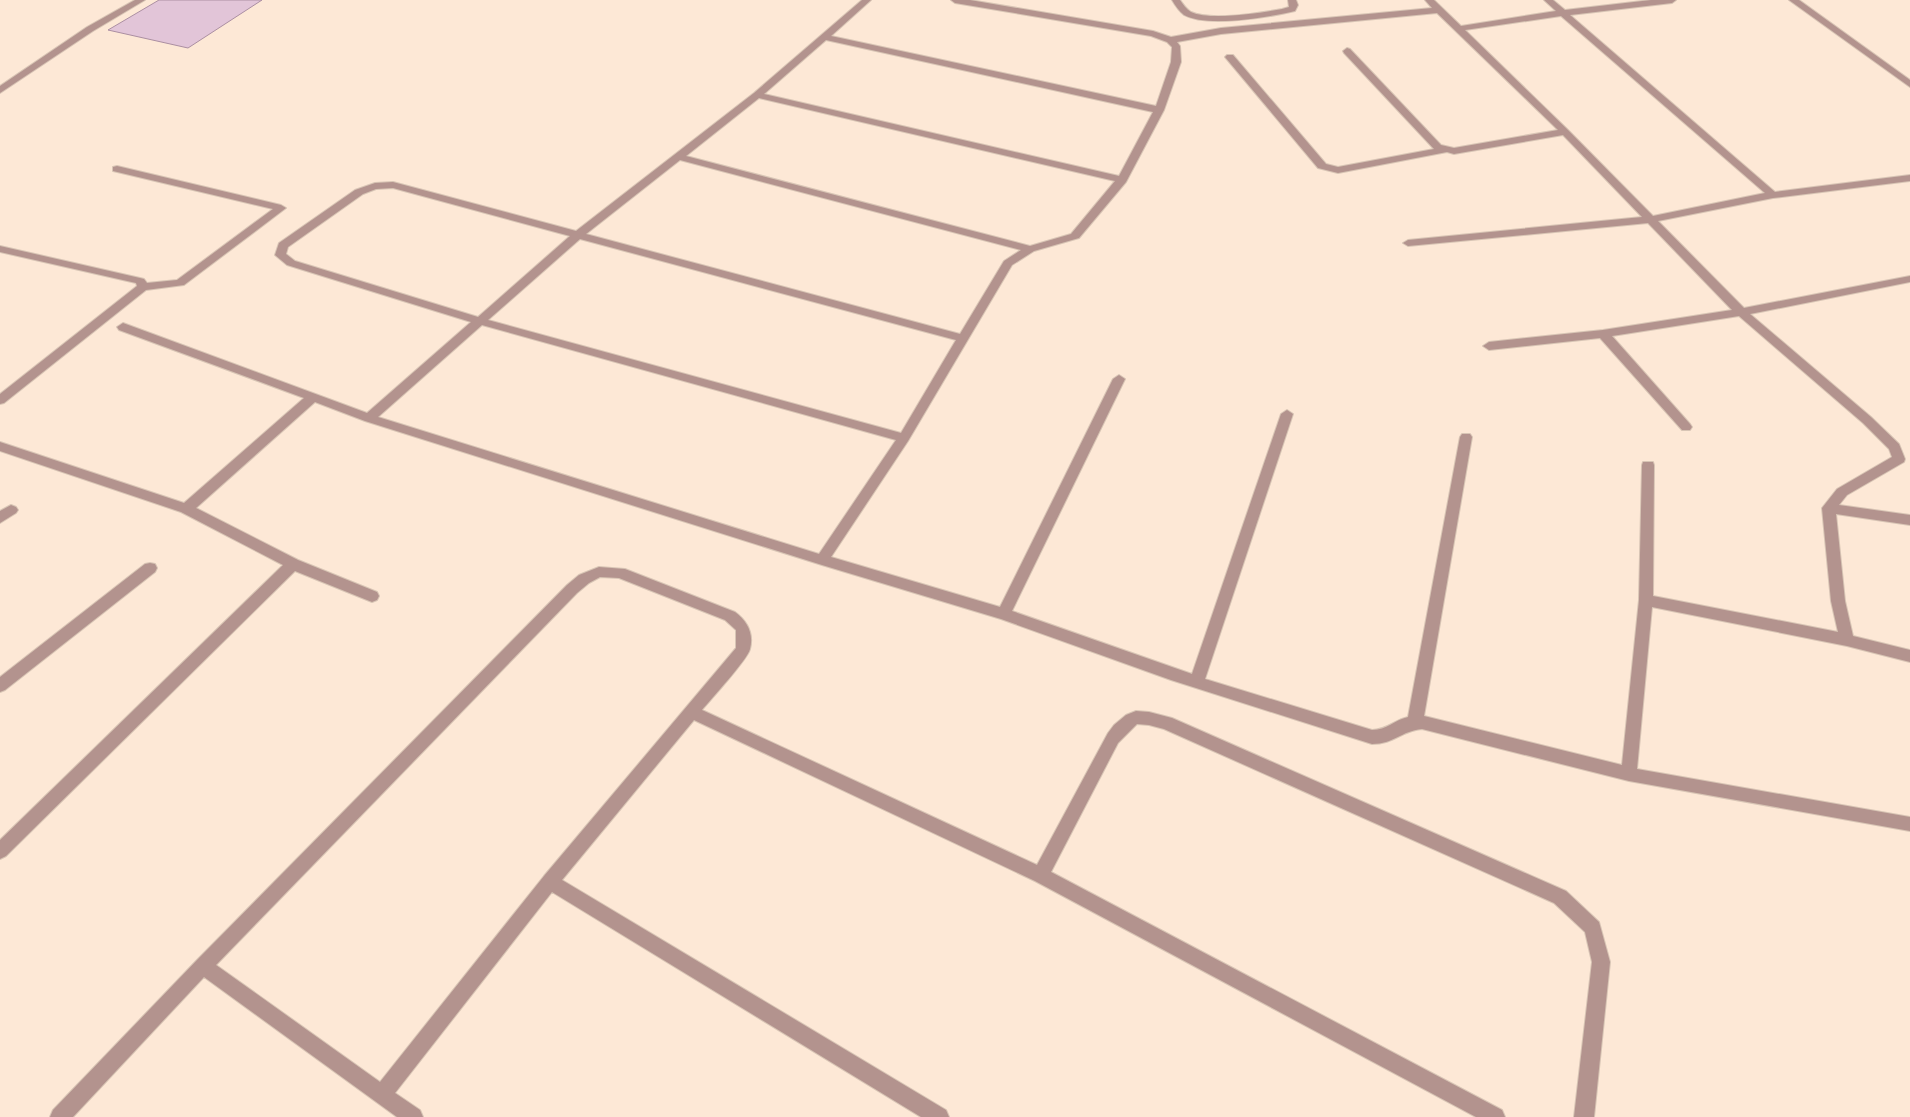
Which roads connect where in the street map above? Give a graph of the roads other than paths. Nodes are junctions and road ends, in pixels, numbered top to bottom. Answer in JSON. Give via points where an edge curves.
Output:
{"nodes":[{"id":1,"x":141,"y":0,"type":"edge"},
{"id":2,"x":867,"y":0,"type":"edge"},
{"id":3,"x":955,"y":0,"type":"edge"},
{"id":4,"x":1176,"y":0,"type":"edge"},
{"id":5,"x":1292,"y":0,"type":"edge"},
{"id":6,"x":1429,"y":0,"type":"edge"},
{"id":7,"x":1548,"y":0,"type":"edge"},
{"id":8,"x":1671,"y":0,"type":"edge"},
{"id":9,"x":1793,"y":0,"type":"edge"},
{"id":10,"x":1438,"y":10,"type":"junction"},
{"id":11,"x":1563,"y":13,"type":"junction"},
{"id":12,"x":1458,"y":29,"type":"junction"},
{"id":13,"x":823,"y":38,"type":"junction"},
{"id":14,"x":1170,"y":40,"type":"junction"},
{"id":15,"x":1347,"y":51,"type":"dead end"},
{"id":16,"x":1230,"y":57,"type":"dead end"},
{"id":17,"x":1910,"y":84,"type":"edge"},
{"id":18,"x":0,"y":90,"type":"edge"},
{"id":19,"x":757,"y":95,"type":"junction"},
{"id":20,"x":1159,"y":110,"type":"junction"},
{"id":21,"x":1565,"y":132,"type":"junction"},
{"id":22,"x":1445,"y":150,"type":"junction"},
{"id":23,"x":679,"y":157,"type":"junction"},
{"id":24,"x":117,"y":169,"type":"dead end"},
{"id":25,"x":1910,"y":178,"type":"edge"},
{"id":26,"x":1122,"y":180,"type":"junction"},
{"id":27,"x":1773,"y":194,"type":"junction"},
{"id":28,"x":1652,"y":219,"type":"junction"},
{"id":29,"x":579,"y":234,"type":"junction"},
{"id":30,"x":1408,"y":243,"type":"dead end"},
{"id":31,"x":1030,"y":248,"type":"junction"},
{"id":32,"x":0,"y":249,"type":"edge"},
{"id":33,"x":1910,"y":279,"type":"edge"},
{"id":34,"x":143,"y":287,"type":"junction"},
{"id":35,"x":1741,"y":312,"type":"junction"},
{"id":36,"x":479,"y":321,"type":"junction"},
{"id":37,"x":123,"y":327,"type":"dead end"},
{"id":38,"x":1603,"y":334,"type":"junction"},
{"id":39,"x":962,"y":338,"type":"junction"},
{"id":40,"x":1489,"y":346,"type":"dead end"},
{"id":41,"x":1119,"y":379,"type":"dead end"},
{"id":42,"x":314,"y":397,"type":"junction"},
{"id":43,"x":0,"y":400,"type":"edge"},
{"id":44,"x":1287,"y":414,"type":"dead end"},
{"id":45,"x":369,"y":418,"type":"junction"},
{"id":46,"x":1686,"y":427,"type":"dead end"},
{"id":47,"x":1466,"y":437,"type":"dead end"},
{"id":48,"x":904,"y":438,"type":"junction"},
{"id":49,"x":0,"y":446,"type":"edge"},
{"id":50,"x":1648,"y":465,"type":"dead end"},
{"id":51,"x":1829,"y":508,"type":"junction"},
{"id":52,"x":186,"y":509,"type":"junction"},
{"id":53,"x":1910,"y":520,"type":"edge"},
{"id":54,"x":822,"y":560,"type":"junction"},
{"id":55,"x":293,"y":564,"type":"junction"},
{"id":56,"x":150,"y":568,"type":"dead end"},
{"id":57,"x":372,"y":596,"type":"dead end"},
{"id":58,"x":1646,"y":600,"type":"junction"},
{"id":59,"x":1004,"y":614,"type":"junction"},
{"id":60,"x":1847,"y":640,"type":"junction"},
{"id":61,"x":1910,"y":656,"type":"edge"},
{"id":62,"x":1197,"y":681,"type":"junction"},
{"id":63,"x":0,"y":686,"type":"edge"},
{"id":64,"x":691,"y":712,"type":"junction"},
{"id":65,"x":1415,"y":722,"type":"junction"},
{"id":66,"x":1629,"y":774,"type":"junction"},
{"id":67,"x":1910,"y":824,"type":"edge"},
{"id":68,"x":0,"y":851,"type":"edge"},
{"id":69,"x":1041,"y":875,"type":"junction"},
{"id":70,"x":550,"y":882,"type":"junction"},
{"id":71,"x":203,"y":966,"type":"junction"},
{"id":72,"x":382,"y":1095,"type":"junction"},
{"id":73,"x":60,"y":1117,"type":"edge"},
{"id":74,"x":413,"y":1117,"type":"edge"},
{"id":75,"x":939,"y":1117,"type":"edge"},
{"id":76,"x":1495,"y":1117,"type":"edge"},
{"id":77,"x":1584,"y":1117,"type":"edge"}],
"edges":[{"from":1,"to":18,"type":"street","via":[[90,28]]},
{"from":2,"to":13,"type":"street"},
{"from":3,"to":14,"type":"street","via":[[1154,34]]},
{"from":4,"to":5,"type":"street","via":[[1182,10],[1194,15],[1226,17],[1279,13],[1292,9]]},
{"from":6,"to":10,"type":"street"},
{"from":7,"to":11,"type":"street"},
{"from":8,"to":11,"type":"street"},
{"from":9,"to":17,"type":"street"},
{"from":10,"to":12,"type":"street"},
{"from":10,"to":14,"type":"street","via":[[1221,31]]},
{"from":11,"to":12,"type":"street"},
{"from":11,"to":27,"type":"street"},
{"from":12,"to":21,"type":"street"},
{"from":13,"to":19,"type":"street"},
{"from":13,"to":20,"type":"street"},
{"from":14,"to":20,"type":"street","via":[[1176,46],[1176,62]]},
{"from":15,"to":22,"type":"street","via":[[1438,147]]},
{"from":16,"to":22,"type":"street","via":[[1322,166],[1338,170]]},
{"from":19,"to":23,"type":"street"},
{"from":19,"to":26,"type":"street"},
{"from":20,"to":26,"type":"street"},
{"from":21,"to":22,"type":"street"},
{"from":21,"to":28,"type":"street"},
{"from":23,"to":29,"type":"street"},
{"from":23,"to":31,"type":"street"},
{"from":24,"to":34,"type":"street","via":[[281,208],[180,283]]},
{"from":25,"to":27,"type":"street"},
{"from":26,"to":31,"type":"street","via":[[1075,236]]},
{"from":27,"to":28,"type":"street"},
{"from":28,"to":30,"type":"street"},
{"from":28,"to":35,"type":"street"},
{"from":29,"to":36,"type":"street"},
{"from":29,"to":36,"type":"street","via":[[393,185],[375,186],[359,192],[283,245],[280,255],[291,264]]},
{"from":29,"to":39,"type":"street"},
{"from":31,"to":39,"type":"street","via":[[1008,264]]},
{"from":32,"to":34,"type":"street","via":[[140,281]]},
{"from":33,"to":35,"type":"street"},
{"from":34,"to":43,"type":"street"},
{"from":35,"to":38,"type":"street"},
{"from":35,"to":51,"type":"street","via":[[1895,447],[1899,460],[1842,492]]},
{"from":36,"to":45,"type":"street"},
{"from":36,"to":48,"type":"street"},
{"from":37,"to":42,"type":"street"},
{"from":38,"to":40,"type":"street"},
{"from":38,"to":46,"type":"street"},
{"from":39,"to":48,"type":"street"},
{"from":41,"to":59,"type":"street"},
{"from":42,"to":45,"type":"street"},
{"from":42,"to":52,"type":"street"},
{"from":44,"to":62,"type":"street"},
{"from":45,"to":54,"type":"street"},
{"from":47,"to":65,"type":"street"},
{"from":48,"to":54,"type":"street"},
{"from":49,"to":52,"type":"street"},
{"from":50,"to":58,"type":"street"},
{"from":51,"to":53,"type":"street"},
{"from":51,"to":60,"type":"street","via":[[1838,601]]},
{"from":52,"to":55,"type":"street"},
{"from":54,"to":59,"type":"street"},
{"from":55,"to":57,"type":"street"},
{"from":55,"to":68,"type":"street"},
{"from":56,"to":63,"type":"street"},
{"from":58,"to":60,"type":"street"},
{"from":58,"to":66,"type":"street"},
{"from":59,"to":62,"type":"street"},
{"from":60,"to":61,"type":"street"},
{"from":62,"to":65,"type":"street","via":[[1372,737],[1385,737]]},
{"from":64,"to":69,"type":"street"},
{"from":64,"to":70,"type":"street"},
{"from":64,"to":71,"type":"street","via":[[743,650],[745,635],[740,623],[730,616],[620,573],[599,572],[584,579]]},
{"from":65,"to":66,"type":"street"},
{"from":66,"to":67,"type":"street"},
{"from":69,"to":76,"type":"street"},
{"from":69,"to":77,"type":"street","via":[[1113,738],[1126,722],[1142,716],[1168,723],[1551,892],[1593,928],[1601,962]]},
{"from":70,"to":72,"type":"street"},
{"from":70,"to":75,"type":"street"},
{"from":71,"to":72,"type":"street"},
{"from":71,"to":73,"type":"street"},
{"from":72,"to":74,"type":"street"}]}
